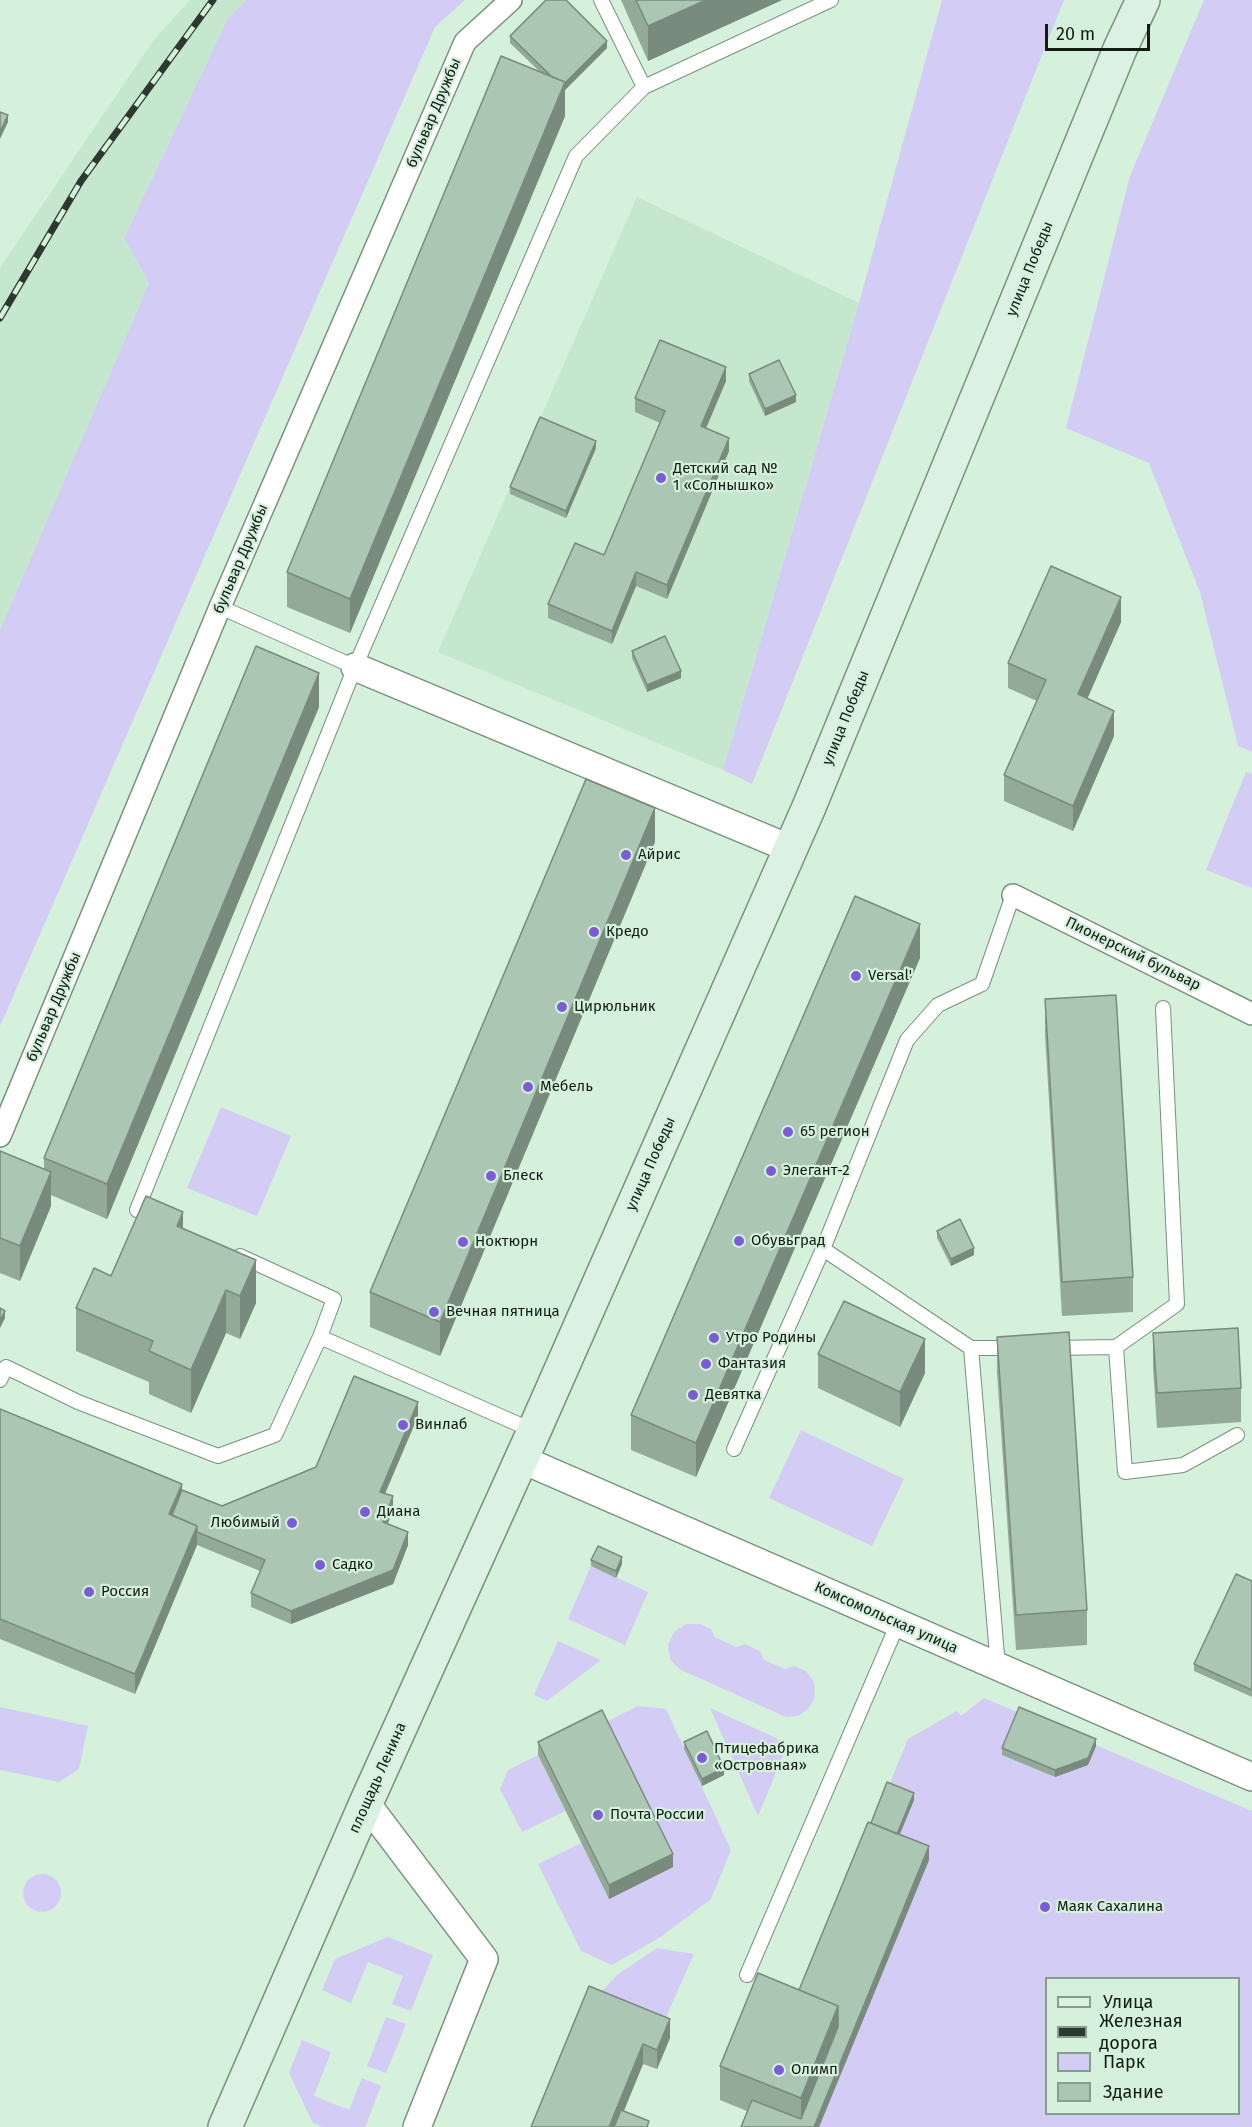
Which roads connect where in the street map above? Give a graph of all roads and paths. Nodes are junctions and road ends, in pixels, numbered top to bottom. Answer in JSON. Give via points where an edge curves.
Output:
{"nodes":[{"id":1,"x":511,"y":0,"type":"edge"},
{"id":2,"x":601,"y":0,"type":"edge"},
{"id":3,"x":831,"y":0,"type":"edge"},
{"id":4,"x":1143,"y":0,"type":"edge"},
{"id":5,"x":644,"y":87,"type":"junction"},
{"id":6,"x":220,"y":607,"type":"junction"},
{"id":7,"x":355,"y":667,"type":"junction"},
{"id":8,"x":791,"y":849,"type":"junction"},
{"id":9,"x":1013,"y":895,"type":"joint"},
{"id":10,"x":1163,"y":1008,"type":"dead end"},
{"id":11,"x":1252,"y":1014,"type":"edge"},
{"id":12,"x":0,"y":1136,"type":"edge"},
{"id":13,"x":168,"y":1224,"type":"edge"},
{"id":14,"x":823,"y":1249,"type":"junction"},
{"id":15,"x":230,"y":1252,"type":"edge"},
{"id":16,"x":320,"y":1337,"type":"junction"},
{"id":17,"x":1116,"y":1347,"type":"junction"},
{"id":18,"x":971,"y":1348,"type":"junction"},
{"id":19,"x":0,"y":1380,"type":"edge"},
{"id":20,"x":1237,"y":1435,"type":"dead end"},
{"id":21,"x":527,"y":1445,"type":"junction"},
{"id":22,"x":734,"y":1449,"type":"dead end"},
{"id":23,"x":898,"y":1623,"type":"junction"},
{"id":24,"x":998,"y":1667,"type":"junction"},
{"id":25,"x":1252,"y":1777,"type":"edge"},
{"id":26,"x":366,"y":1803,"type":"junction"},
{"id":27,"x":747,"y":1976,"type":"dead end"},
{"id":28,"x":225,"y":2127,"type":"edge"},
{"id":29,"x":417,"y":2127,"type":"edge"}],
"edges":[{"from":1,"to":6,"type":"street","name":"бульвар Дружбы","via":[[465,42]]},
{"from":2,"to":5,"type":"lane"},
{"from":3,"to":5,"type":"lane"},
{"from":4,"to":8,"type":"main road","name":"улица Победы"},
{"from":5,"to":7,"type":"lane","via":[[576,156]]},
{"from":6,"to":7,"type":"lane"},
{"from":6,"to":12,"type":"street","name":"бульвар Дружбы"},
{"from":7,"to":8,"type":"street"},
{"from":7,"to":13,"type":"lane","via":[[137,1210]]},
{"from":8,"to":21,"type":"main road","name":"улица Победы"},
{"from":9,"to":11,"type":"street","name":"Пионерский бульвар"},
{"from":9,"to":14,"type":"lane","via":[[982,984],[938,1005],[907,1040]]},
{"from":10,"to":17,"type":"lane","via":[[1177,1304]]},
{"from":14,"to":18,"type":"lane"},
{"from":14,"to":22,"type":"lane"},
{"from":15,"to":16,"type":"lane","via":[[334,1299]]},
{"from":16,"to":19,"type":"lane","via":[[275,1434],[218,1456],[78,1402],[6,1368]]},
{"from":16,"to":21,"type":"lane"},
{"from":17,"to":18,"type":"lane"},
{"from":17,"to":20,"type":"lane","via":[[1125,1472],[1183,1465]]},
{"from":18,"to":24,"type":"lane"},
{"from":21,"to":23,"type":"street","name":"Комсомольская улица"},
{"from":21,"to":26,"type":"main road","name":"площадь Ленина"},
{"from":23,"to":24,"type":"street","name":"Комсомольская улица"},
{"from":23,"to":27,"type":"lane"},
{"from":24,"to":25,"type":"street","name":"Комсомольская улица"},
{"from":26,"to":28,"type":"main road","name":"площадь Ленина"},
{"from":26,"to":29,"type":"street","via":[[484,1959]]}]}
